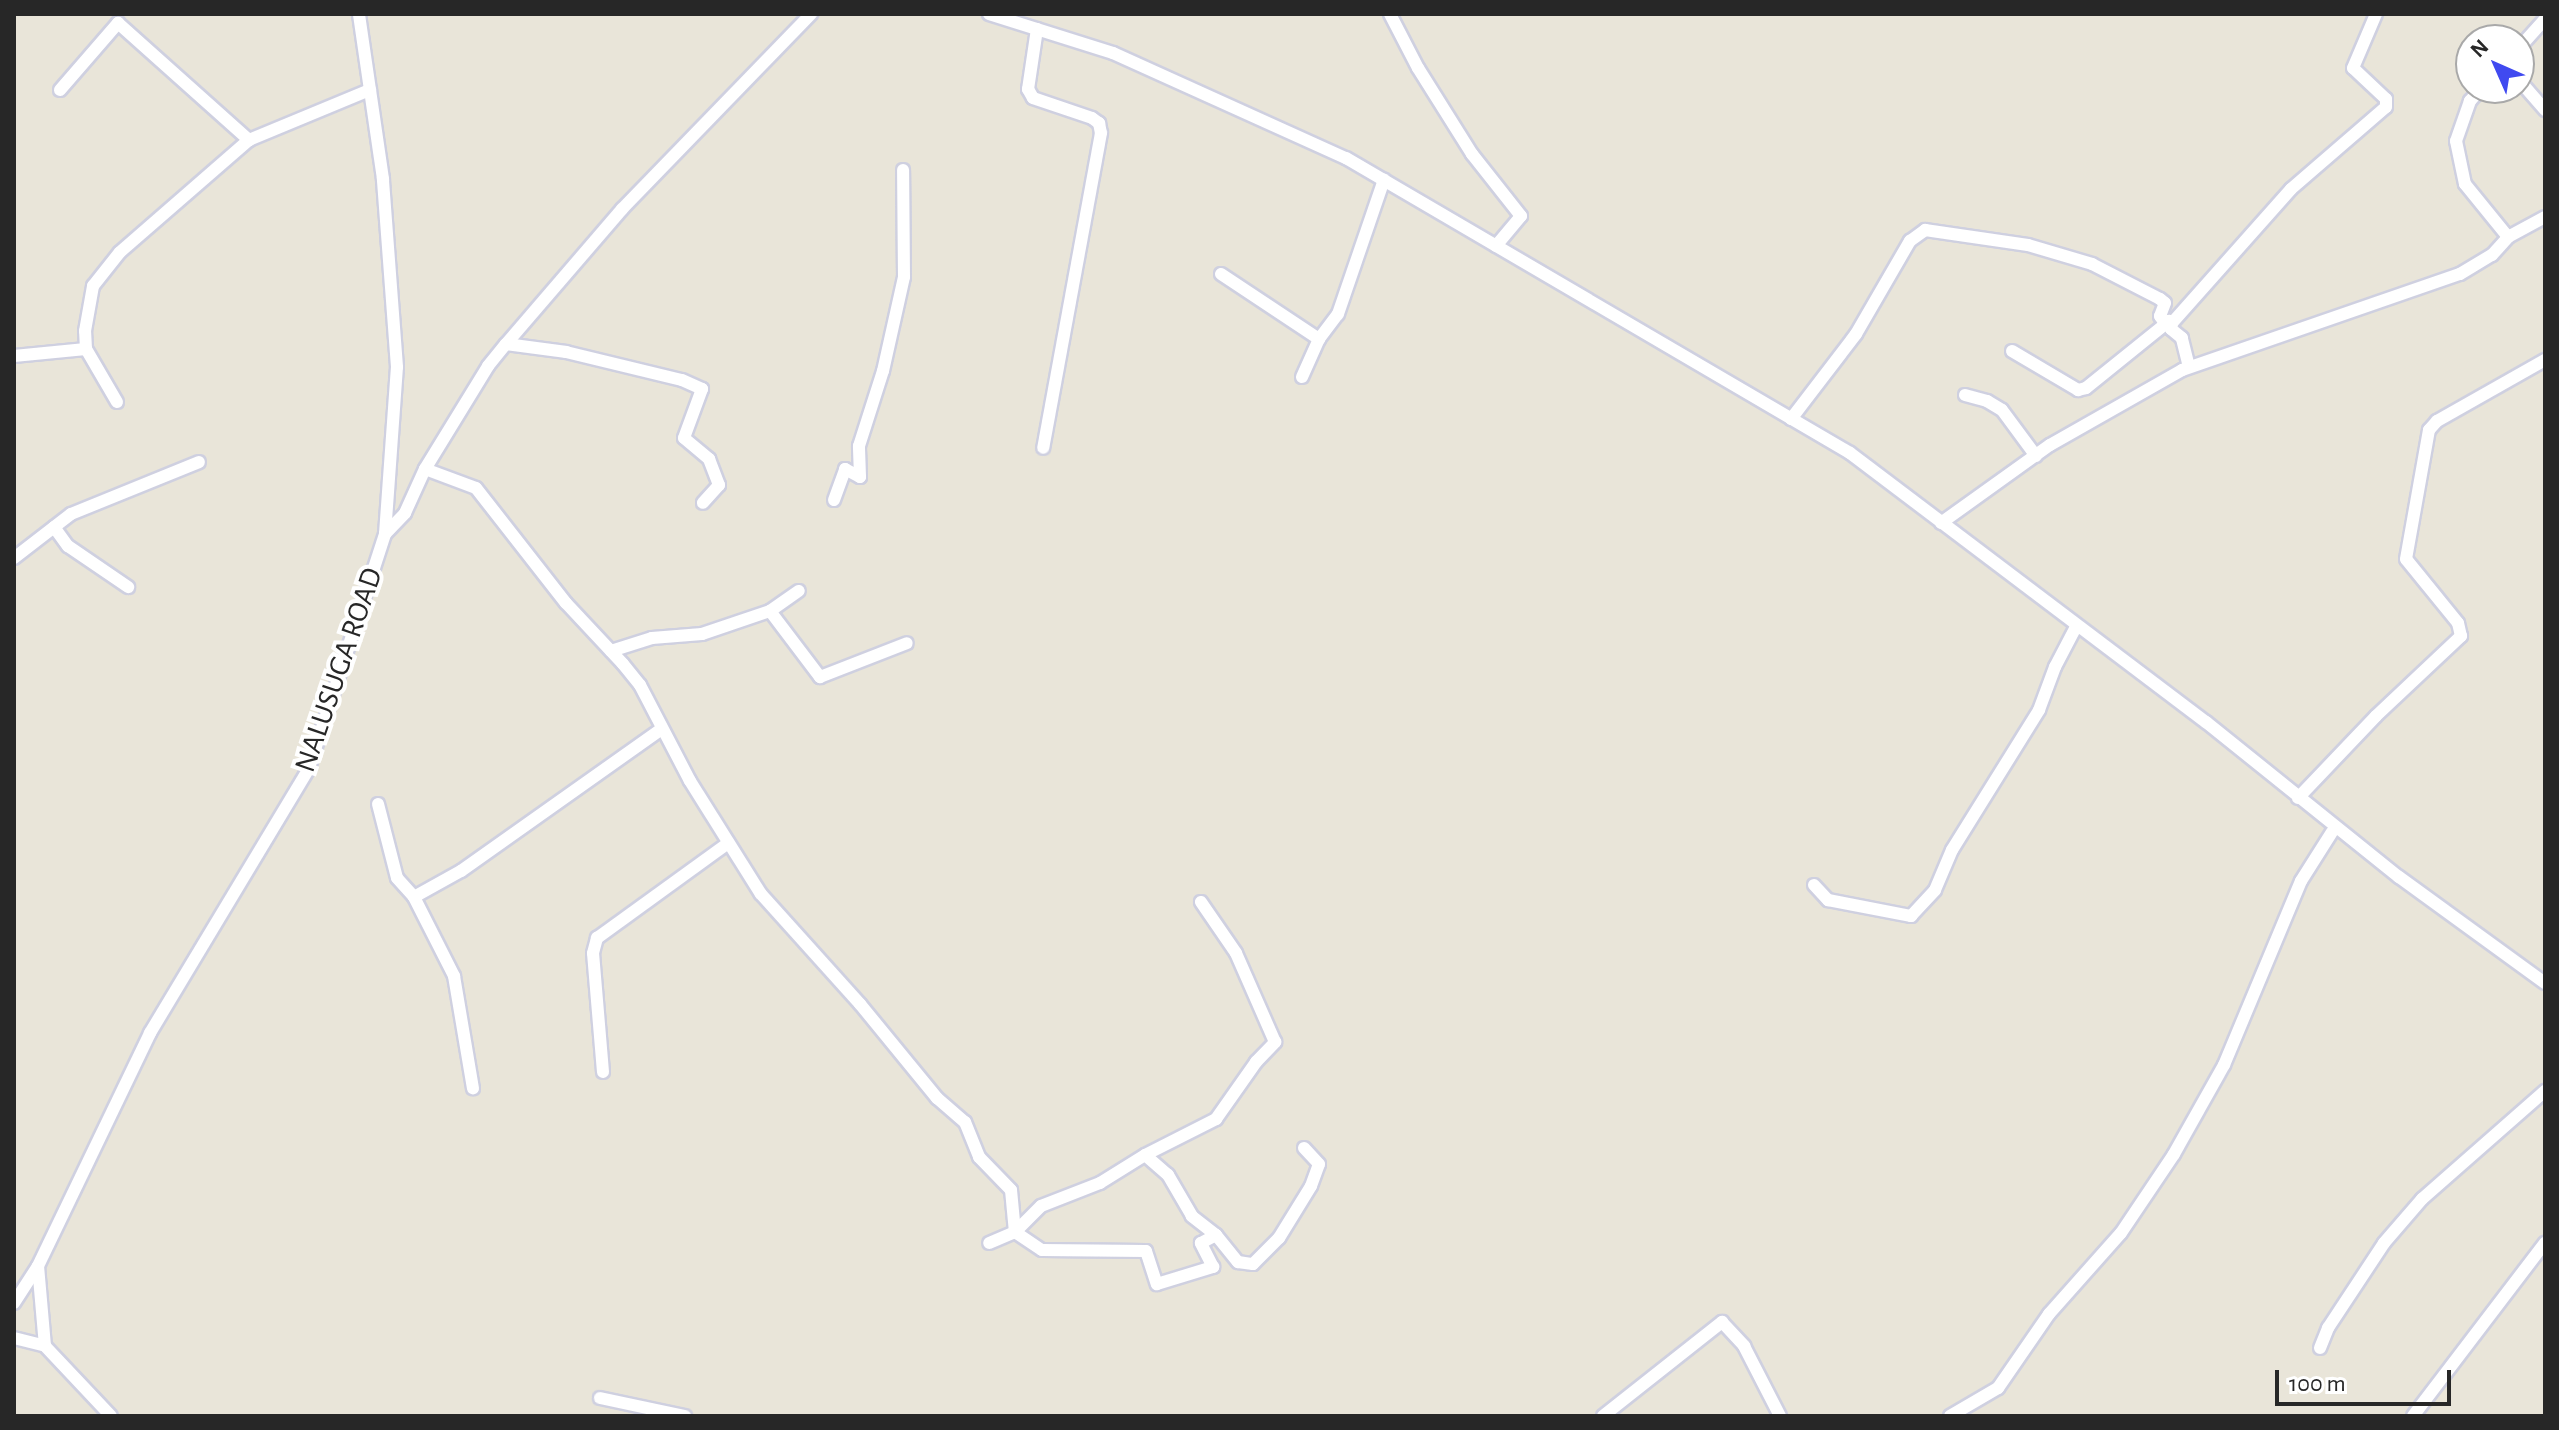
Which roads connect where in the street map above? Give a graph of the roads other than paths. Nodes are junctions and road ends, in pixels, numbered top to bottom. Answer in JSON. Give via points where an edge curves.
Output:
{"nodes":[{"id":1,"x":359,"y":14,"type":"edge"},
{"id":2,"x":811,"y":14,"type":"edge"},
{"id":3,"x":989,"y":14,"type":"edge"},
{"id":4,"x":1390,"y":14,"type":"edge"},
{"id":5,"x":2376,"y":14,"type":"edge"},
{"id":6,"x":1037,"y":29,"type":"junction"},
{"id":7,"x":60,"y":90,"type":"dead end"},
{"id":8,"x":370,"y":90,"type":"junction"},
{"id":9,"x":2469,"y":104,"type":"edge"},
{"id":10,"x":249,"y":140,"type":"junction"},
{"id":11,"x":903,"y":170,"type":"dead end"},
{"id":12,"x":1384,"y":180,"type":"junction"},
{"id":13,"x":2545,"y":217,"type":"edge"},
{"id":14,"x":2508,"y":237,"type":"junction"},
{"id":15,"x":1496,"y":246,"type":"junction"},
{"id":16,"x":1221,"y":274,"type":"dead end"},
{"id":17,"x":2168,"y":323,"type":"junction"},
{"id":18,"x":1319,"y":339,"type":"junction"},
{"id":19,"x":506,"y":344,"type":"junction"},
{"id":20,"x":86,"y":349,"type":"junction"},
{"id":21,"x":2012,"y":351,"type":"dead end"},
{"id":22,"x":14,"y":356,"type":"edge"},
{"id":23,"x":2545,"y":360,"type":"edge"},
{"id":24,"x":2189,"y":367,"type":"junction"},
{"id":25,"x":1302,"y":377,"type":"dead end"},
{"id":26,"x":1965,"y":395,"type":"dead end"},
{"id":27,"x":117,"y":402,"type":"dead end"},
{"id":28,"x":1791,"y":419,"type":"junction"},
{"id":29,"x":1043,"y":448,"type":"dead end"},
{"id":30,"x":2036,"y":456,"type":"junction"},
{"id":31,"x":199,"y":462,"type":"dead end"},
{"id":32,"x":425,"y":469,"type":"junction"},
{"id":33,"x":834,"y":500,"type":"dead end"},
{"id":34,"x":703,"y":503,"type":"dead end"},
{"id":35,"x":1941,"y":523,"type":"junction"},
{"id":36,"x":54,"y":527,"type":"junction"},
{"id":37,"x":385,"y":534,"type":"junction"},
{"id":38,"x":14,"y":558,"type":"edge"},
{"id":39,"x":128,"y":587,"type":"dead end"},
{"id":40,"x":799,"y":591,"type":"dead end"},
{"id":41,"x":770,"y":611,"type":"junction"},
{"id":42,"x":2077,"y":625,"type":"junction"},
{"id":43,"x":907,"y":643,"type":"dead end"},
{"id":44,"x":611,"y":651,"type":"junction"},
{"id":45,"x":660,"y":730,"type":"junction"},
{"id":46,"x":2298,"y":798,"type":"junction"},
{"id":47,"x":378,"y":804,"type":"dead end"},
{"id":48,"x":2332,"y":832,"type":"dead end"},
{"id":49,"x":728,"y":843,"type":"junction"},
{"id":50,"x":1814,"y":885,"type":"dead end"},
{"id":51,"x":414,"y":897,"type":"junction"},
{"id":52,"x":1201,"y":902,"type":"dead end"},
{"id":53,"x":2545,"y":983,"type":"edge"},
{"id":54,"x":603,"y":1072,"type":"dead end"},
{"id":55,"x":473,"y":1088,"type":"dead end"},
{"id":56,"x":2545,"y":1091,"type":"edge"},
{"id":57,"x":1304,"y":1148,"type":"dead end"},
{"id":58,"x":1145,"y":1155,"type":"junction"},
{"id":59,"x":1015,"y":1232,"type":"junction"},
{"id":60,"x":1216,"y":1235,"type":"junction"},
{"id":61,"x":989,"y":1243,"type":"dead end"},
{"id":62,"x":2545,"y":1243,"type":"edge"},
{"id":63,"x":38,"y":1266,"type":"junction"},
{"id":64,"x":14,"y":1303,"type":"edge"},
{"id":65,"x":14,"y":1338,"type":"edge"},
{"id":66,"x":45,"y":1346,"type":"junction"},
{"id":67,"x":2320,"y":1348,"type":"dead end"},
{"id":68,"x":600,"y":1398,"type":"dead end"},
{"id":69,"x":111,"y":1416,"type":"edge"},
{"id":70,"x":685,"y":1416,"type":"edge"},
{"id":71,"x":1603,"y":1416,"type":"edge"},
{"id":72,"x":1780,"y":1416,"type":"edge"},
{"id":73,"x":1950,"y":1416,"type":"edge"},
{"id":74,"x":2413,"y":1416,"type":"edge"}],
"edges":[{"from":1,"to":8,"type":"street","name":"NALUSUGA ROAD"},
{"from":2,"to":19,"type":"street","via":[[622,209]]},
{"from":3,"to":6,"type":"street"},
{"from":4,"to":15,"type":"street","via":[[1472,154],[1521,216]]},
{"from":5,"to":17,"type":"street","via":[[2353,68],[2386,99],[2386,107],[2291,189]]},
{"from":6,"to":12,"type":"street","via":[[1113,53]]},
{"from":6,"to":29,"type":"street","via":[[1028,89],[1033,98],[1092,118],[1101,133]]},
{"from":7,"to":10,"type":"street","via":[[118,23]]},
{"from":8,"to":10,"type":"street"},
{"from":8,"to":37,"type":"street","name":"NALUSUGA ROAD","via":[[383,179],[397,367]]},
{"from":9,"to":14,"type":"street","via":[[2456,141],[2465,184]]},
{"from":10,"to":20,"type":"street","via":[[120,252],[93,286]]},
{"from":11,"to":33,"type":"street","via":[[904,277],[859,446],[860,477],[845,469]]},
{"from":12,"to":15,"type":"street"},
{"from":12,"to":18,"type":"street","via":[[1338,314]]},
{"from":13,"to":14,"type":"street"},
{"from":14,"to":24,"type":"street","via":[[2492,255],[2460,274]]},
{"from":15,"to":28,"type":"street"},
{"from":16,"to":18,"type":"street"},
{"from":17,"to":21,"type":"street","via":[[2078,390]]},
{"from":17,"to":24,"type":"street","via":[[2182,338]]},
{"from":17,"to":28,"type":"street","via":[[2160,316],[2165,303],[2160,299],[2092,264],[2028,245],[1925,230],[1910,241],[1856,334]]},
{"from":18,"to":25,"type":"street"},
{"from":19,"to":32,"type":"street"},
{"from":19,"to":34,"type":"street","via":[[566,352],[702,389],[684,438],[709,459],[719,485]]},
{"from":20,"to":22,"type":"street"},
{"from":20,"to":27,"type":"street"},
{"from":23,"to":46,"type":"street","via":[[2429,430],[2406,559],[2458,623],[2461,636]]},
{"from":24,"to":30,"type":"street"},
{"from":26,"to":30,"type":"street","via":[[2002,410]]},
{"from":28,"to":35,"type":"street","via":[[1850,453]]},
{"from":30,"to":35,"type":"street"},
{"from":31,"to":36,"type":"street","via":[[71,514]]},
{"from":32,"to":37,"type":"street","via":[[405,513]]},
{"from":32,"to":44,"type":"street","via":[[476,488],[566,603]]},
{"from":35,"to":42,"type":"street"},
{"from":36,"to":38,"type":"street"},
{"from":36,"to":39,"type":"street","via":[[68,546]]},
{"from":37,"to":63,"type":"street","name":"NALUSUGA ROAD","via":[[309,768],[150,1033]]},
{"from":40,"to":41,"type":"street"},
{"from":41,"to":43,"type":"street","via":[[820,677]]},
{"from":41,"to":44,"type":"street","via":[[702,634],[661,636]]},
{"from":42,"to":46,"type":"street"},
{"from":42,"to":50,"type":"street","via":[[2039,710],[1952,850],[1935,890],[1911,916],[1828,900]]},
{"from":44,"to":45,"type":"street","via":[[640,685]]},
{"from":45,"to":49,"type":"street"},
{"from":45,"to":51,"type":"street","via":[[461,871]]},
{"from":46,"to":53,"type":"street"},
{"from":47,"to":51,"type":"street","via":[[397,878]]},
{"from":48,"to":73,"type":"street","via":[[2301,881],[2224,1065],[2174,1154],[2121,1233],[2049,1314],[1998,1388]]},
{"from":49,"to":54,"type":"street","via":[[597,938],[593,953]]},
{"from":49,"to":59,"type":"street","via":[[761,894],[937,1098],[965,1122],[979,1157],[1011,1190]]},
{"from":51,"to":55,"type":"street","via":[[454,976]]},
{"from":52,"to":58,"type":"street","via":[[1236,953],[1275,1042],[1216,1119]]},
{"from":56,"to":67,"type":"street","via":[[2422,1199],[2384,1243]]},
{"from":57,"to":60,"type":"street","via":[[1319,1164],[1311,1186],[1279,1238],[1253,1264],[1238,1262]]},
{"from":58,"to":59,"type":"street","via":[[1100,1183],[1041,1206]]},
{"from":58,"to":60,"type":"street","via":[[1168,1175],[1192,1216]]},
{"from":59,"to":60,"type":"street","via":[[1042,1250],[1146,1251],[1157,1284],[1213,1267],[1201,1243]]},
{"from":59,"to":61,"type":"street"},
{"from":62,"to":74,"type":"street"},
{"from":63,"to":64,"type":"street","name":"NALUSUGA ROAD"},
{"from":63,"to":66,"type":"street"},
{"from":65,"to":66,"type":"street"},
{"from":66,"to":69,"type":"street"},
{"from":68,"to":70,"type":"street"},
{"from":71,"to":72,"type":"street","via":[[1722,1322],[1744,1346]]}]}
